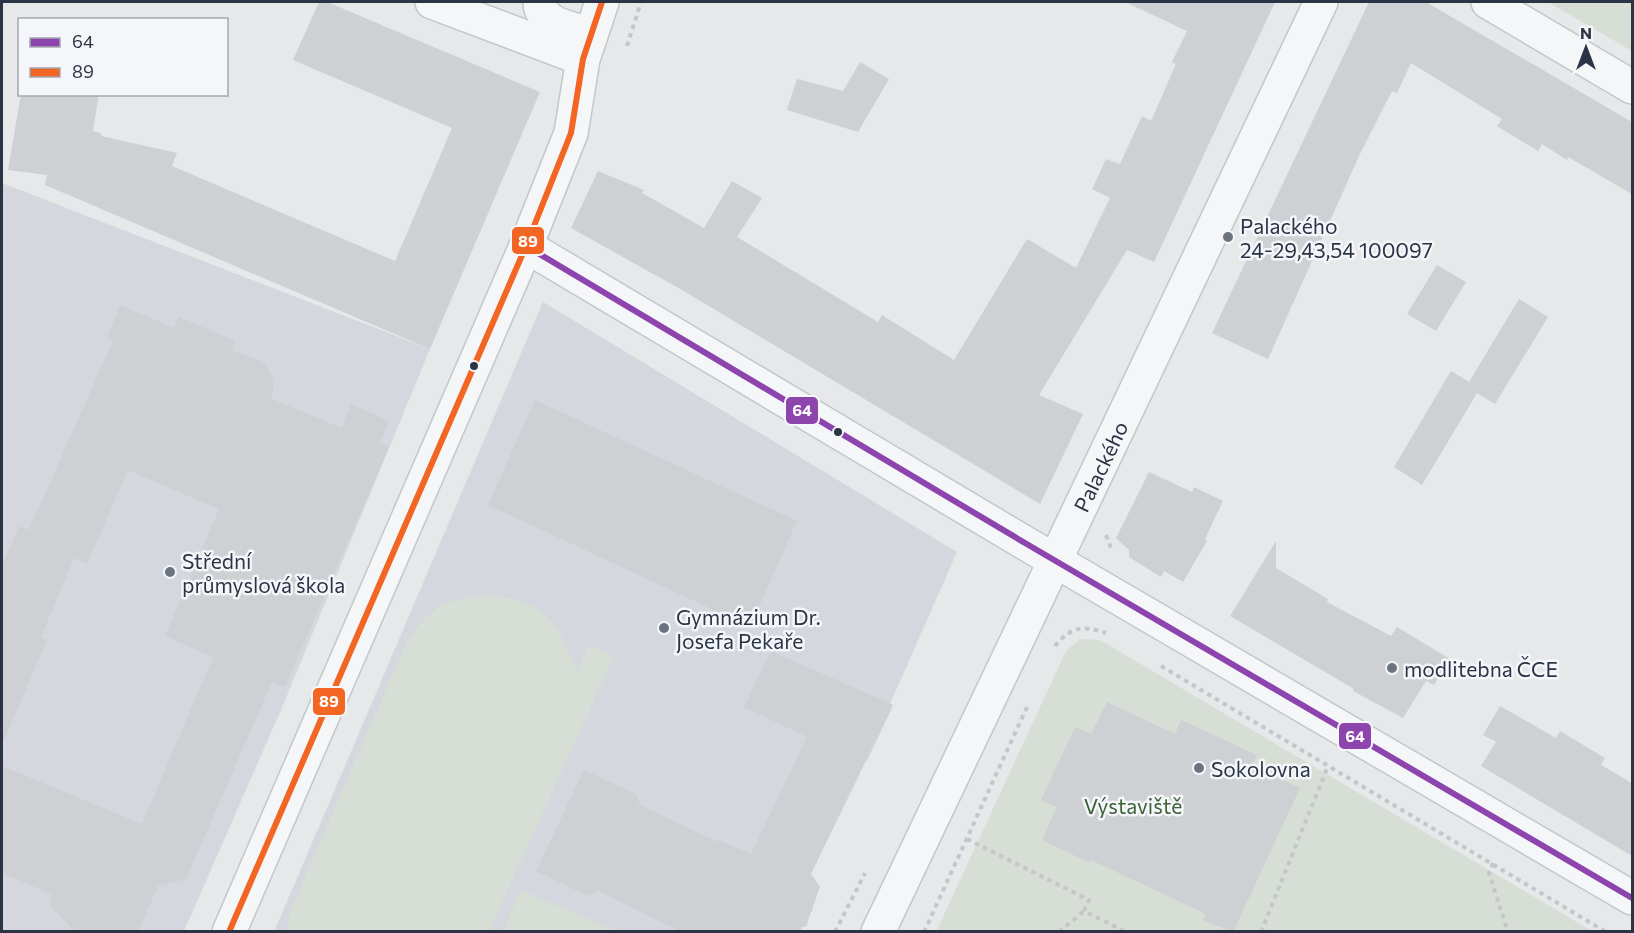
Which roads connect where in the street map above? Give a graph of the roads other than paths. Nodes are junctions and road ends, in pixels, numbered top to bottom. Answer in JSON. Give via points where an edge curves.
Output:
{"nodes":[{"id":1,"x":432,"y":2,"type":"edge"},
{"id":2,"x":540,"y":2,"type":"edge"},
{"id":3,"x":602,"y":2,"type":"edge"},
{"id":4,"x":1322,"y":2,"type":"edge"},
{"id":5,"x":1488,"y":2,"type":"edge"},
{"id":6,"x":587,"y":47,"type":"junction"},
{"id":7,"x":1632,"y":87,"type":"edge"},
{"id":8,"x":526,"y":246,"type":"junction"},
{"id":9,"x":1057,"y":561,"type":"junction"},
{"id":10,"x":1632,"y":898,"type":"edge"},
{"id":11,"x":229,"y":932,"type":"edge"},
{"id":12,"x":878,"y":932,"type":"edge"}],
"edges":[{"from":1,"to":6,"type":"street"},
{"from":2,"to":6,"type":"street","via":[[551,22]]},
{"from":3,"to":6,"type":"street"},
{"from":4,"to":9,"type":"street","name":"Palackého"},
{"from":5,"to":7,"type":"street"},
{"from":6,"to":8,"type":"street","via":[[571,133]]},
{"from":8,"to":9,"type":"street"},
{"from":8,"to":11,"type":"street"},
{"from":9,"to":10,"type":"street"},
{"from":9,"to":12,"type":"street","name":"Palackého"}]}
